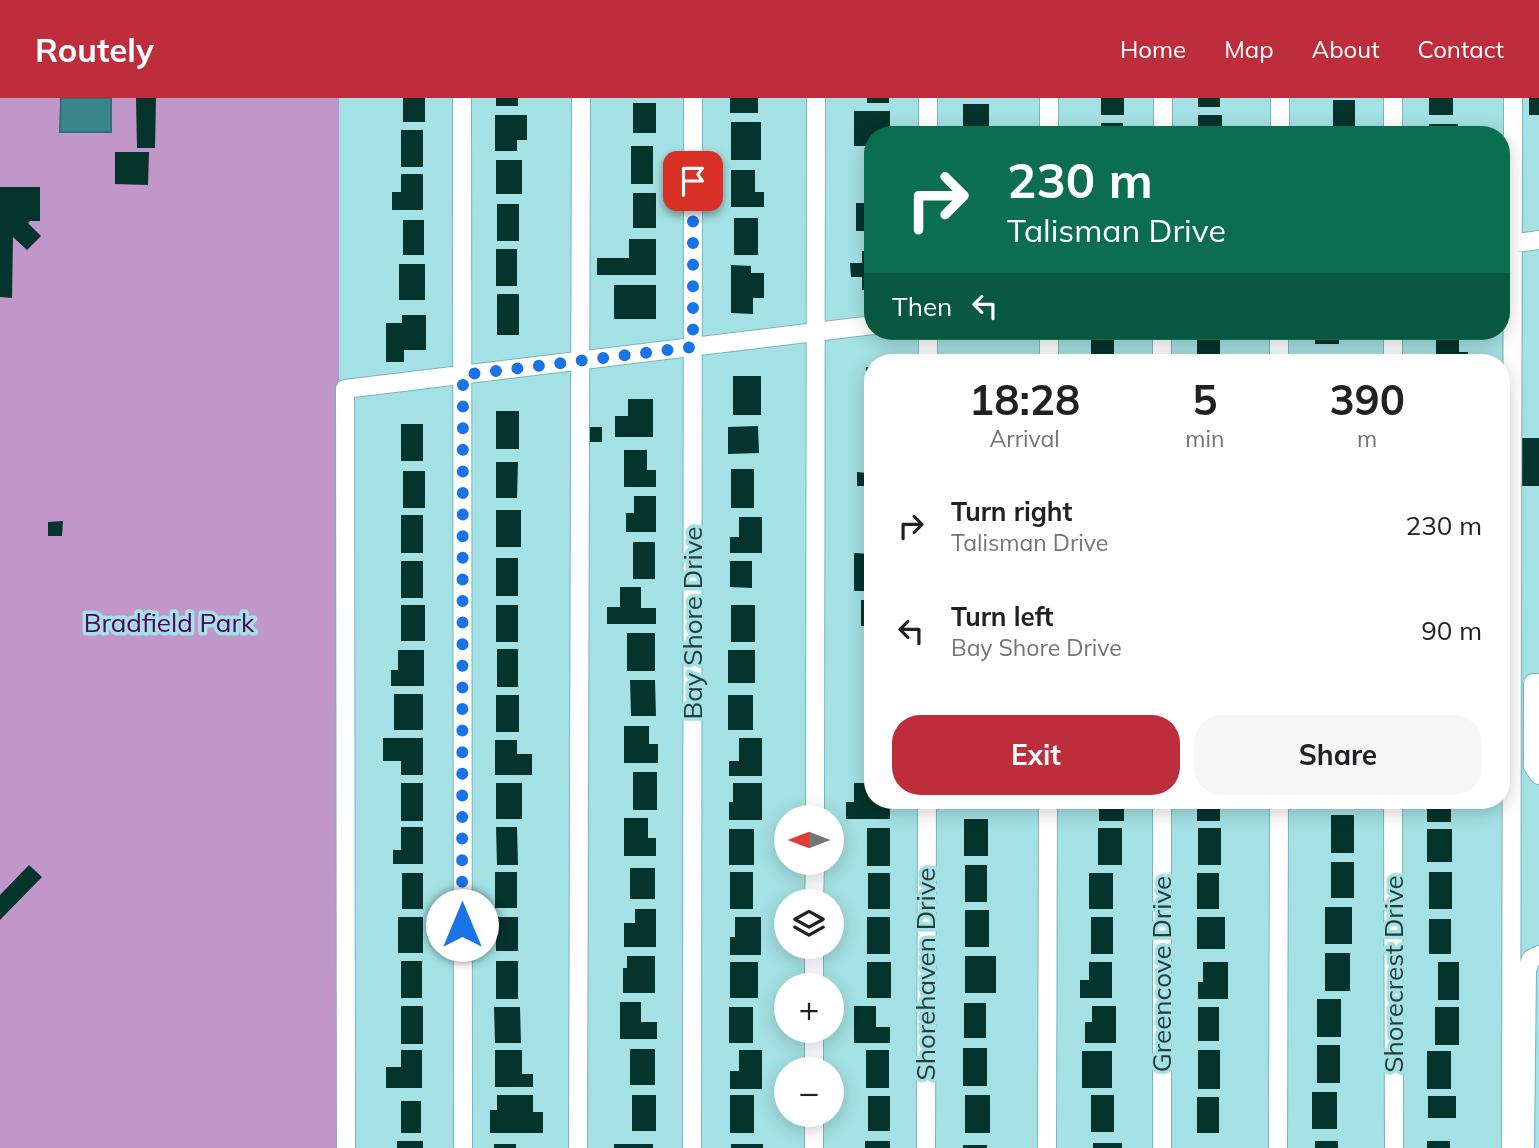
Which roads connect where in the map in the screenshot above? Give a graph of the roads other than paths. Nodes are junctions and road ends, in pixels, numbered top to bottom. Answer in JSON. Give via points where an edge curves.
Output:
{"nodes":[{"id":1,"x":462,"y":98,"type":"edge"},
{"id":2,"x":581,"y":98,"type":"edge"},
{"id":3,"x":693,"y":98,"type":"edge"},
{"id":4,"x":816,"y":98,"type":"edge"},
{"id":5,"x":928,"y":98,"type":"edge"},
{"id":6,"x":1049,"y":98,"type":"edge"},
{"id":7,"x":1163,"y":98,"type":"edge"},
{"id":8,"x":1280,"y":98,"type":"edge"},
{"id":9,"x":1393,"y":98,"type":"edge"},
{"id":10,"x":1513,"y":98,"type":"edge"},
{"id":11,"x":928,"y":126,"type":"edge"},
{"id":12,"x":1049,"y":126,"type":"edge"},
{"id":13,"x":1163,"y":126,"type":"edge"},
{"id":14,"x":1280,"y":126,"type":"edge"},
{"id":15,"x":1393,"y":126,"type":"edge"},
{"id":16,"x":1510,"y":171,"type":"edge"},
{"id":17,"x":1539,"y":240,"type":"edge"},
{"id":18,"x":1510,"y":244,"type":"edge"},
{"id":19,"x":864,"y":326,"type":"edge"},
{"id":20,"x":816,"y":332,"type":"junction"},
{"id":21,"x":693,"y":347,"type":"junction"},
{"id":22,"x":581,"y":362,"type":"junction"},
{"id":23,"x":463,"y":375,"type":"junction"},
{"id":24,"x":1539,"y":683,"type":"edge"},
{"id":25,"x":1539,"y":775,"type":"edge"},
{"id":26,"x":815,"y":805,"type":"edge"},
{"id":27,"x":927,"y":809,"type":"edge"},
{"id":28,"x":1048,"y":809,"type":"edge"},
{"id":29,"x":1162,"y":809,"type":"edge"},
{"id":30,"x":1279,"y":809,"type":"edge"},
{"id":31,"x":1393,"y":809,"type":"edge"},
{"id":32,"x":1510,"y":809,"type":"edge"},
{"id":33,"x":1539,"y":955,"type":"edge"},
{"id":34,"x":814,"y":1127,"type":"edge"},
{"id":35,"x":346,"y":1148,"type":"edge"},
{"id":36,"x":463,"y":1148,"type":"edge"},
{"id":37,"x":578,"y":1148,"type":"edge"},
{"id":38,"x":692,"y":1148,"type":"edge"},
{"id":39,"x":814,"y":1148,"type":"edge"},
{"id":40,"x":926,"y":1148,"type":"edge"},
{"id":41,"x":1047,"y":1148,"type":"edge"},
{"id":42,"x":1162,"y":1148,"type":"edge"},
{"id":43,"x":1278,"y":1148,"type":"edge"},
{"id":44,"x":1394,"y":1148,"type":"edge"},
{"id":45,"x":1511,"y":1148,"type":"edge"},
{"id":46,"x":1525,"y":1148,"type":"edge"}],
"edges":[{"from":1,"to":23,"type":"street"},
{"from":2,"to":22,"type":"street"},
{"from":3,"to":21,"type":"street","name":"Bay Shore Drive"},
{"from":4,"to":20,"type":"street"},
{"from":5,"to":11,"type":"street"},
{"from":6,"to":12,"type":"street"},
{"from":7,"to":13,"type":"street"},
{"from":8,"to":14,"type":"street"},
{"from":9,"to":15,"type":"street"},
{"from":10,"to":16,"type":"street"},
{"from":17,"to":18,"type":"street"},
{"from":19,"to":20,"type":"street"},
{"from":20,"to":21,"type":"street"},
{"from":20,"to":26,"type":"street"},
{"from":21,"to":22,"type":"street"},
{"from":21,"to":38,"type":"street","name":"Bay Shore Drive"},
{"from":22,"to":23,"type":"street"},
{"from":22,"to":37,"type":"street"},
{"from":23,"to":35,"type":"street","via":[[345,389]]},
{"from":23,"to":36,"type":"street"},
{"from":24,"to":25,"type":"street","via":[[1533,683],[1534,766]]},
{"from":27,"to":40,"type":"street","name":"Shorehaven Drive"},
{"from":28,"to":41,"type":"street"},
{"from":29,"to":42,"type":"street","name":"Greencove Drive"},
{"from":30,"to":43,"type":"street"},
{"from":31,"to":44,"type":"street","name":"Shorecrest Drive"},
{"from":32,"to":45,"type":"street"},
{"from":33,"to":46,"type":"street","via":[[1531,959],[1527,970]]},
{"from":34,"to":39,"type":"street"}]}
